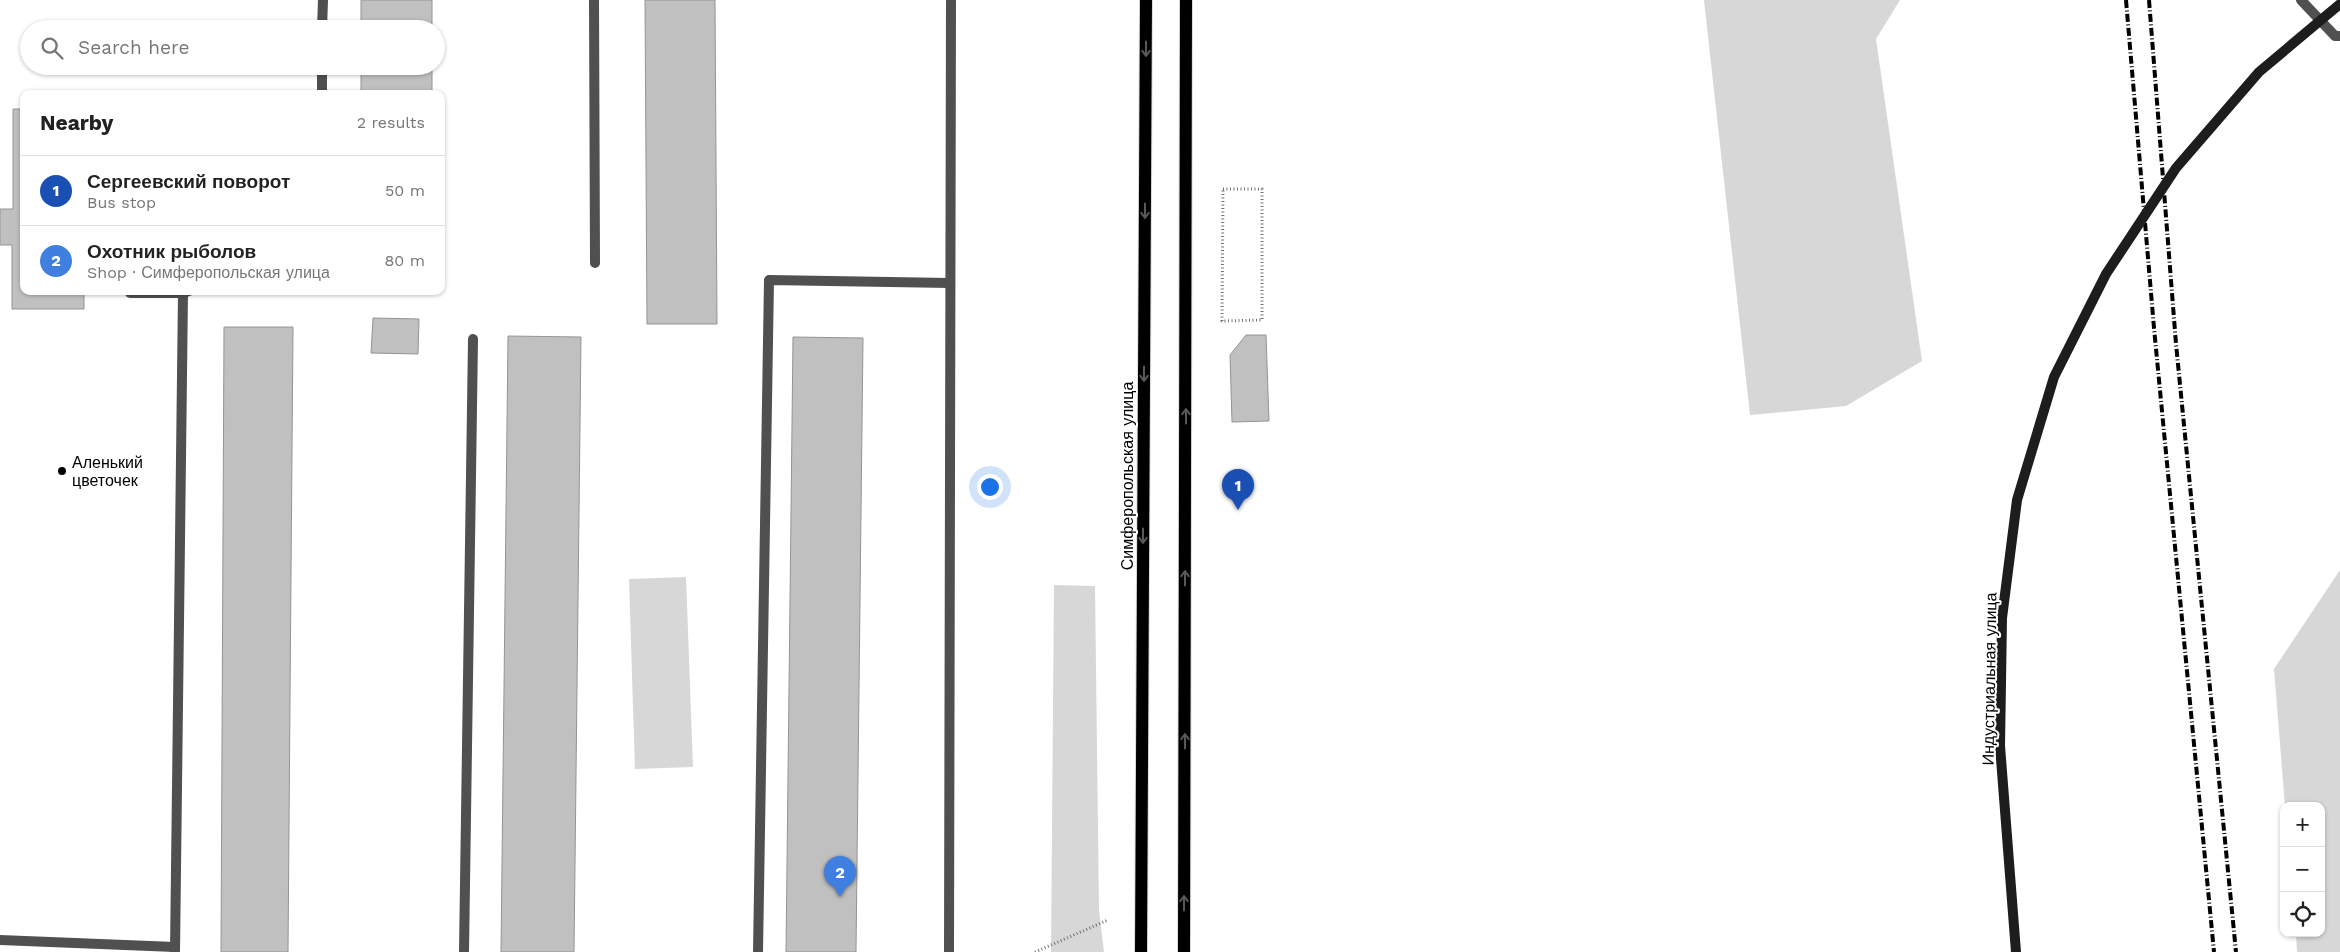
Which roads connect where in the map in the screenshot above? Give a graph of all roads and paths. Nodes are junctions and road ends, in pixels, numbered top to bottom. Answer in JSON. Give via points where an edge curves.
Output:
{"nodes":[{"id":1,"x":323,"y":0,"type":"edge"},
{"id":2,"x":594,"y":0,"type":"edge"},
{"id":3,"x":951,"y":0,"type":"edge"},
{"id":4,"x":1146,"y":0,"type":"edge"},
{"id":5,"x":1186,"y":0,"type":"edge"},
{"id":6,"x":2301,"y":0,"type":"edge"},
{"id":7,"x":2340,"y":4,"type":"edge"},
{"id":8,"x":322,"y":20,"type":"edge"},
{"id":9,"x":2340,"y":36,"type":"edge"},
{"id":10,"x":322,"y":75,"type":"edge"},
{"id":11,"x":322,"y":90,"type":"edge"},
{"id":12,"x":595,"y":263,"type":"dead end"},
{"id":13,"x":950,"y":283,"type":"junction"},
{"id":14,"x":186,"y":295,"type":"edge"},
{"id":15,"x":1262,"y":320,"type":"joint"},
{"id":16,"x":472,"y":340,"type":"dead end"},
{"id":17,"x":1108,"y":920,"type":"dead end"},
{"id":18,"x":0,"y":940,"type":"edge"},
{"id":19,"x":175,"y":949,"type":"edge"},
{"id":20,"x":464,"y":952,"type":"edge"},
{"id":21,"x":758,"y":952,"type":"edge"},
{"id":22,"x":949,"y":952,"type":"edge"},
{"id":23,"x":1035,"y":952,"type":"edge"},
{"id":24,"x":1141,"y":952,"type":"edge"},
{"id":25,"x":1184,"y":952,"type":"edge"},
{"id":26,"x":2016,"y":952,"type":"edge"}],
"edges":[{"from":1,"to":8,"type":"street"},
{"from":2,"to":12,"type":"street"},
{"from":3,"to":13,"type":"street"},
{"from":4,"to":24,"type":"main road","name":"Симферопольская улица","one_way":true},
{"from":25,"to":5,"type":"main road","one_way":true},
{"from":6,"to":9,"type":"street","via":[[2335,36]]},
{"from":7,"to":26,"type":"main road","name":"Индустриальная улица","bridge":true,"via":[[2260,72],[2176,168],[2106,274],[2054,377],[2017,500],[2002,618],[2000,746]]},
{"from":10,"to":11,"type":"street"},
{"from":13,"to":21,"type":"street","via":[[769,280]]},
{"from":13,"to":22,"type":"street"},
{"from":14,"to":19,"type":"street"},
{"from":15,"to":15,"type":"path","via":[[1222,320],[1223,189],[1262,189]]},
{"from":16,"to":20,"type":"street"},
{"from":17,"to":23,"type":"path"},
{"from":18,"to":19,"type":"street"}]}
